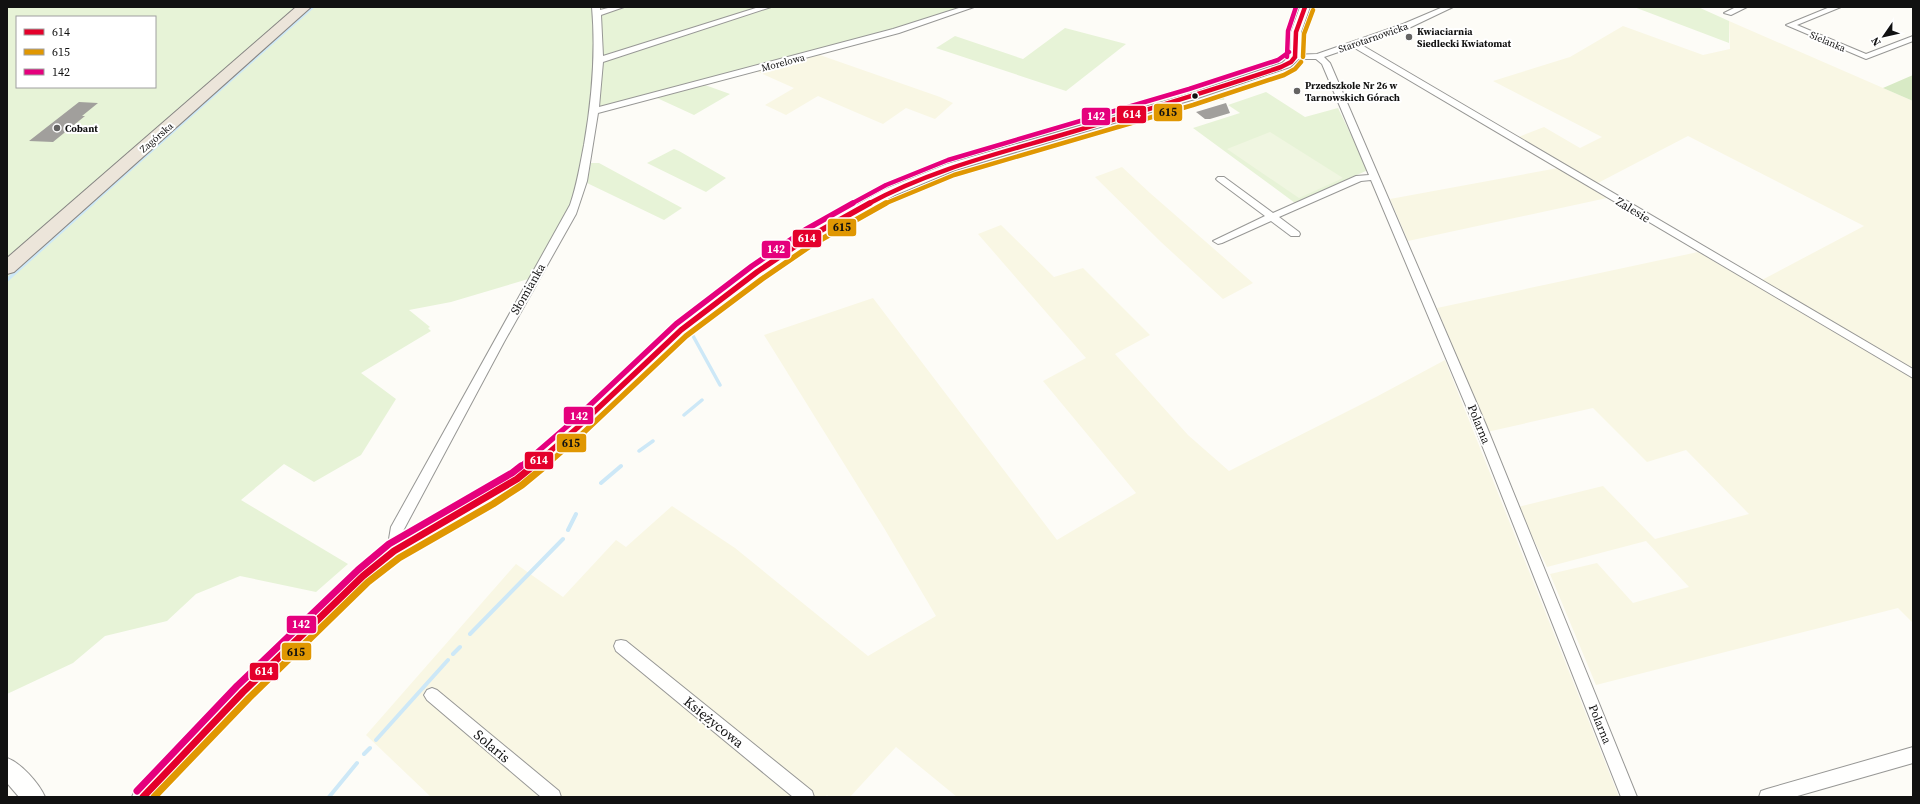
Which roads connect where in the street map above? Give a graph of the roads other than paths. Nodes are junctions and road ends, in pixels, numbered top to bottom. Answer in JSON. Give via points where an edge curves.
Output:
{"nodes":[{"id":1,"x":304,"y":7,"type":"edge"},
{"id":2,"x":620,"y":7,"type":"edge"},
{"id":3,"x":767,"y":7,"type":"edge"},
{"id":4,"x":970,"y":7,"type":"edge"},
{"id":5,"x":1305,"y":7,"type":"edge"},
{"id":6,"x":1449,"y":7,"type":"edge"},
{"id":7,"x":1743,"y":7,"type":"edge"},
{"id":8,"x":1836,"y":7,"type":"edge"},
{"id":9,"x":596,"y":10,"type":"edge"},
{"id":10,"x":1728,"y":13,"type":"dead end"},
{"id":11,"x":1913,"y":38,"type":"edge"},
{"id":12,"x":1354,"y":44,"type":"junction"},
{"id":13,"x":1318,"y":56,"type":"junction"},
{"id":14,"x":1295,"y":57,"type":"junction"},
{"id":15,"x":599,"y":60,"type":"junction"},
{"id":16,"x":595,"y":111,"type":"junction"},
{"id":17,"x":1375,"y":177,"type":"junction"},
{"id":18,"x":1220,"y":179,"type":"dead end"},
{"id":19,"x":1273,"y":217,"type":"junction"},
{"id":20,"x":1295,"y":234,"type":"dead end"},
{"id":21,"x":1218,"y":241,"type":"dead end"},
{"id":22,"x":7,"y":268,"type":"edge"},
{"id":23,"x":1913,"y":374,"type":"edge"},
{"id":24,"x":394,"y":552,"type":"junction"},
{"id":25,"x":621,"y":646,"type":"dead end"},
{"id":26,"x":432,"y":695,"type":"dead end"},
{"id":27,"x":1913,"y":755,"type":"edge"},
{"id":28,"x":7,"y":768,"type":"edge"},
{"id":29,"x":34,"y":797,"type":"edge"},
{"id":30,"x":143,"y":797,"type":"edge"},
{"id":31,"x":553,"y":797,"type":"edge"},
{"id":32,"x":806,"y":797,"type":"edge"},
{"id":33,"x":1629,"y":797,"type":"edge"},
{"id":34,"x":1767,"y":797,"type":"edge"}],
"edges":[{"from":1,"to":22,"type":"highway","name":"Zagórska"},
{"from":2,"to":9,"type":"street"},
{"from":3,"to":15,"type":"street"},
{"from":4,"to":16,"type":"street","name":"Morelowa","via":[[896,31]]},
{"from":5,"to":14,"type":"street","via":[[1296,32]]},
{"from":6,"to":12,"type":"street","name":"Starotarnowicka","via":[[1406,26]]},
{"from":7,"to":10,"type":"street"},
{"from":8,"to":11,"type":"street","name":"Sielanka","via":[[1790,25],[1866,57]]},
{"from":9,"to":15,"type":"street","name":"Słomianka"},
{"from":12,"to":13,"type":"street","name":"Starotarnowicka"},
{"from":12,"to":23,"type":"street","name":"Zalesie"},
{"from":13,"to":14,"type":"street","name":"Starotarnowicka"},
{"from":13,"to":17,"type":"street","name":"Polarna","via":[[1326,63]]},
{"from":14,"to":24,"type":"street","via":[[1281,67],[1191,97],[951,167],[890,192],[846,215],[757,272],[697,317],[577,428],[516,479]]},
{"from":15,"to":16,"type":"street","name":"Słomianka"},
{"from":16,"to":24,"type":"street","name":"Słomianka","via":[[584,179],[571,214],[498,342],[396,532]]},
{"from":17,"to":19,"type":"street","via":[[1359,178]]},
{"from":17,"to":33,"type":"street","name":"Polarna","via":[[1480,425]]},
{"from":18,"to":19,"type":"street"},
{"from":19,"to":20,"type":"street"},
{"from":19,"to":21,"type":"street"},
{"from":24,"to":30,"type":"street","via":[[363,576],[249,686]]},
{"from":25,"to":32,"type":"street","name":"Księżycowa"},
{"from":26,"to":31,"type":"street","name":"Solaris"},
{"from":27,"to":34,"type":"street"},
{"from":28,"to":29,"type":"street"}]}
